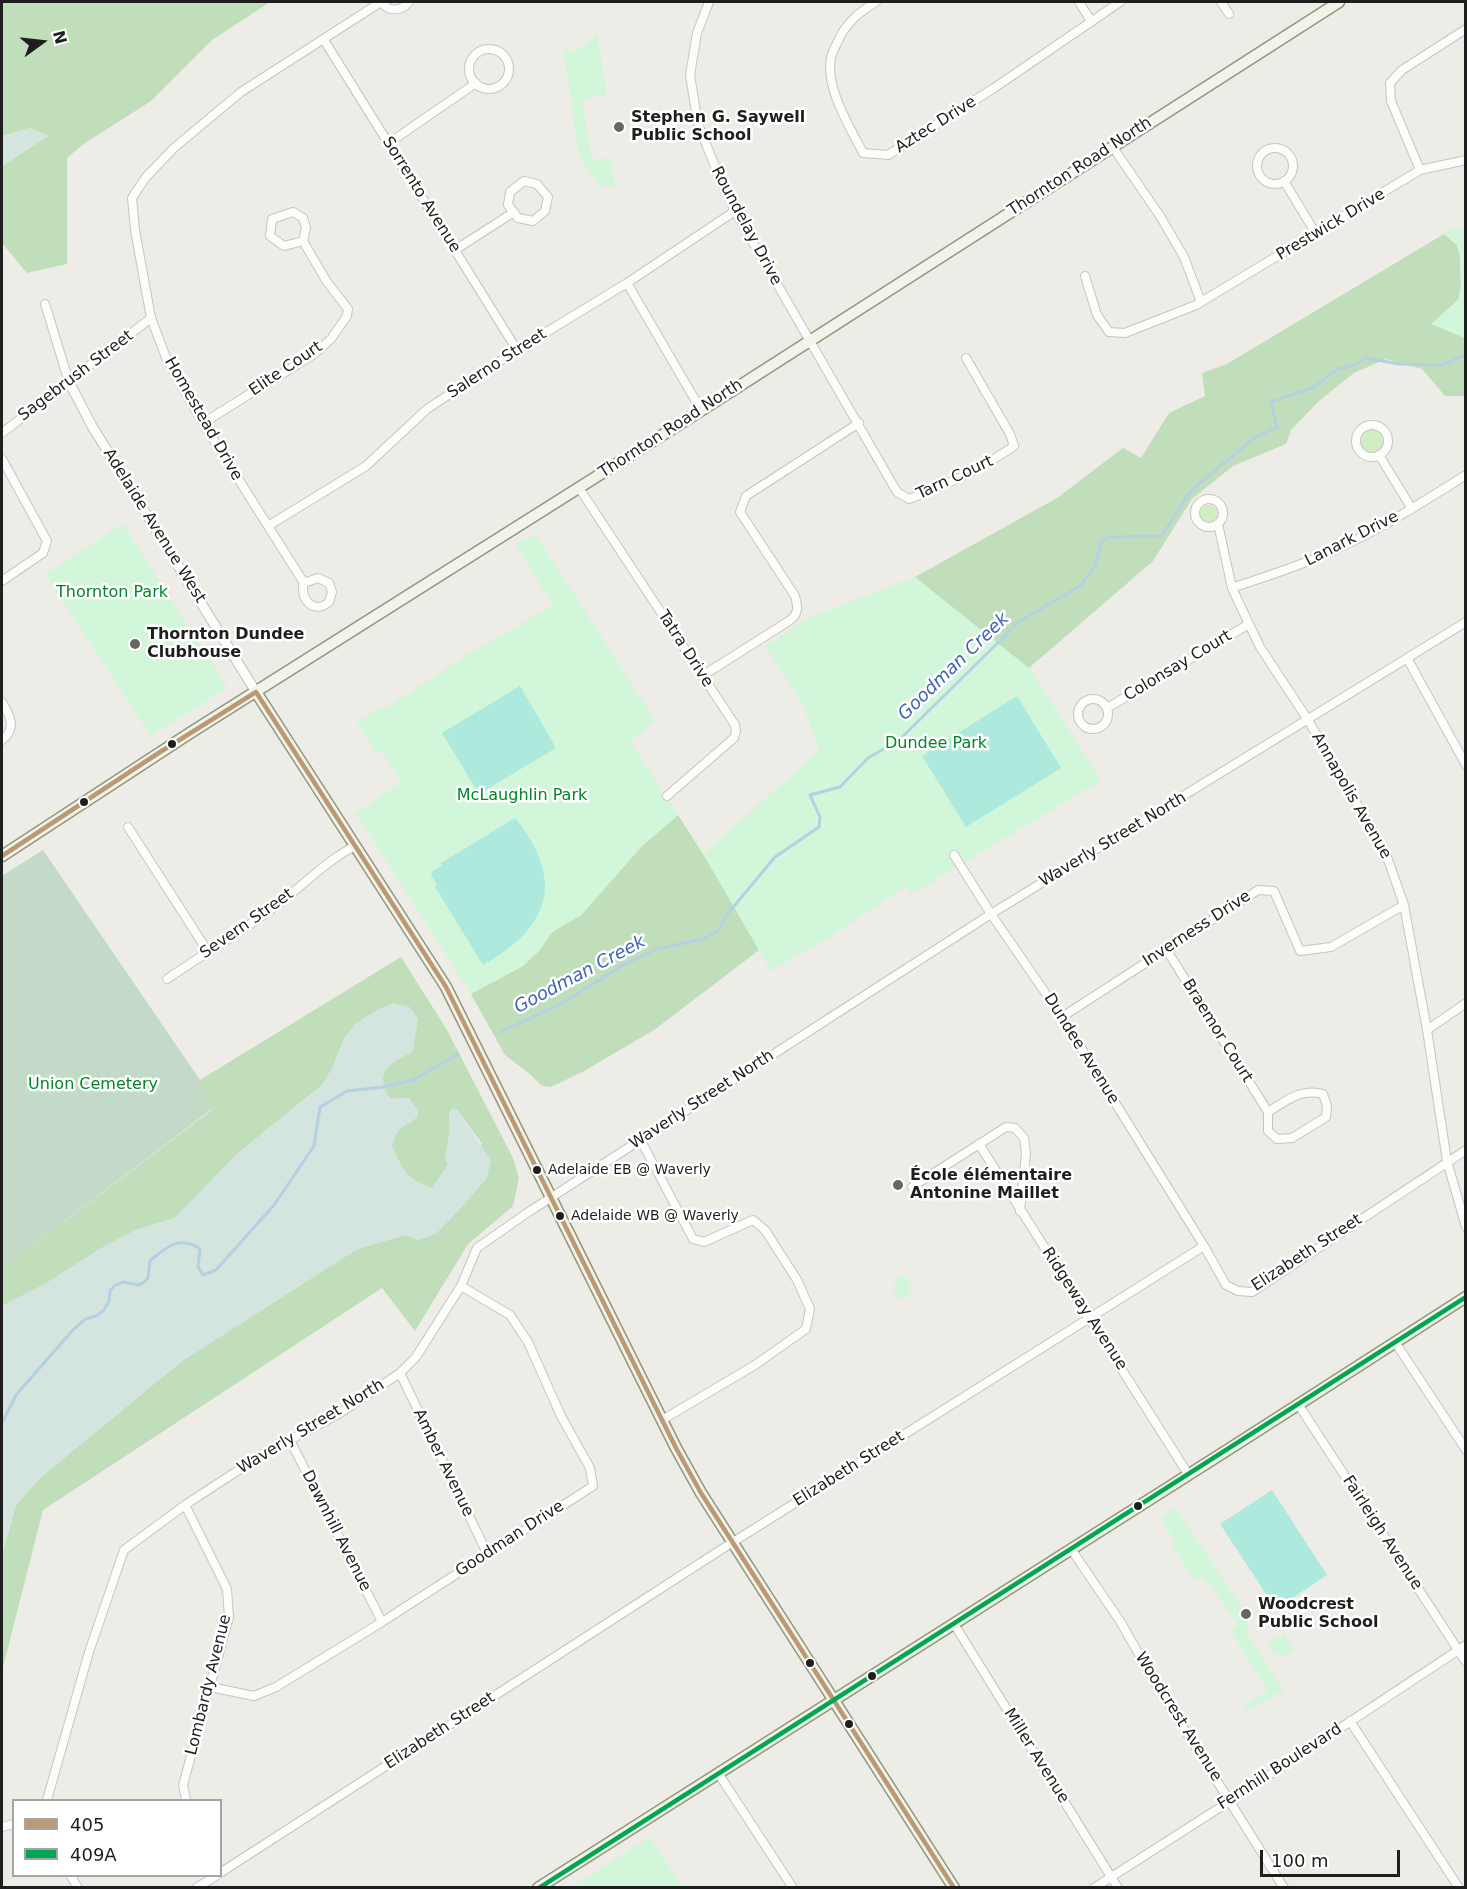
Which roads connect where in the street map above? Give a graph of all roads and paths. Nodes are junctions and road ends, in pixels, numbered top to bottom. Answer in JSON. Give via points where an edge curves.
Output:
{"nodes":[{"id":1,"x":381,"y":2,"type":"edge"},
{"id":2,"x":409,"y":2,"type":"edge"},
{"id":3,"x":708,"y":2,"type":"edge"},
{"id":4,"x":876,"y":2,"type":"edge"},
{"id":5,"x":1079,"y":2,"type":"edge"},
{"id":6,"x":1120,"y":2,"type":"edge"},
{"id":7,"x":1221,"y":2,"type":"edge"},
{"id":8,"x":1340,"y":2,"type":"edge"},
{"id":9,"x":1229,"y":14,"type":"dead end"},
{"id":10,"x":1090,"y":21,"type":"junction"},
{"id":11,"x":1466,"y":29,"type":"edge"},
{"id":12,"x":324,"y":40,"type":"junction"},
{"id":13,"x":476,"y":83,"type":"junction"},
{"id":14,"x":389,"y":143,"type":"junction"},
{"id":15,"x":1112,"y":146,"type":"junction"},
{"id":16,"x":1466,"y":160,"type":"edge"},
{"id":17,"x":1420,"y":170,"type":"junction"},
{"id":18,"x":1284,"y":181,"type":"junction"},
{"id":19,"x":735,"y":211,"type":"junction"},
{"id":20,"x":514,"y":212,"type":"junction"},
{"id":21,"x":1316,"y":234,"type":"junction"},
{"id":22,"x":303,"y":242,"type":"junction"},
{"id":23,"x":455,"y":250,"type":"junction"},
{"id":24,"x":1085,"y":276,"type":"dead end"},
{"id":25,"x":627,"y":283,"type":"junction"},
{"id":26,"x":1200,"y":302,"type":"junction"},
{"id":27,"x":45,"y":304,"type":"dead end"},
{"id":28,"x":151,"y":318,"type":"junction"},
{"id":29,"x":809,"y":341,"type":"junction"},
{"id":30,"x":517,"y":350,"type":"junction"},
{"id":31,"x":966,"y":358,"type":"dead end"},
{"id":32,"x":69,"y":382,"type":"junction"},
{"id":33,"x":701,"y":410,"type":"junction"},
{"id":34,"x":203,"y":423,"type":"junction"},
{"id":35,"x":859,"y":423,"type":"junction"},
{"id":36,"x":2,"y":433,"type":"edge"},
{"id":37,"x":1379,"y":455,"type":"junction"},
{"id":38,"x":2,"y":459,"type":"edge"},
{"id":39,"x":1466,"y":474,"type":"edge"},
{"id":40,"x":579,"y":488,"type":"junction"},
{"id":41,"x":1412,"y":509,"type":"junction"},
{"id":42,"x":1218,"y":524,"type":"dead end"},
{"id":43,"x":268,"y":526,"type":"junction"},
{"id":44,"x":2,"y":581,"type":"edge"},
{"id":45,"x":304,"y":583,"type":"dead end"},
{"id":46,"x":1232,"y":588,"type":"junction"},
{"id":47,"x":1466,"y":622,"type":"edge"},
{"id":48,"x":1248,"y":624,"type":"junction"},
{"id":49,"x":1407,"y":658,"type":"junction"},
{"id":50,"x":702,"y":676,"type":"junction"},
{"id":51,"x":256,"y":692,"type":"junction"},
{"id":52,"x":2,"y":702,"type":"edge"},
{"id":53,"x":1107,"y":708,"type":"junction"},
{"id":54,"x":1308,"y":720,"type":"junction"},
{"id":55,"x":2,"y":740,"type":"edge"},
{"id":56,"x":1466,"y":765,"type":"edge"},
{"id":57,"x":667,"y":796,"type":"dead end"},
{"id":58,"x":128,"y":828,"type":"dead end"},
{"id":59,"x":355,"y":846,"type":"junction"},
{"id":60,"x":954,"y":855,"type":"dead end"},
{"id":61,"x":2,"y":856,"type":"edge"},
{"id":62,"x":1404,"y":905,"type":"junction"},
{"id":63,"x":991,"y":914,"type":"junction"},
{"id":64,"x":1166,"y":949,"type":"junction"},
{"id":65,"x":208,"y":952,"type":"junction"},
{"id":66,"x":166,"y":979,"type":"dead end"},
{"id":67,"x":1466,"y":1004,"type":"edge"},
{"id":68,"x":1062,"y":1017,"type":"junction"},
{"id":69,"x":1427,"y":1030,"type":"junction"},
{"id":70,"x":1268,"y":1112,"type":"junction"},
{"id":71,"x":640,"y":1139,"type":"junction"},
{"id":72,"x":979,"y":1144,"type":"junction"},
{"id":73,"x":1466,"y":1150,"type":"edge"},
{"id":74,"x":1447,"y":1161,"type":"junction"},
{"id":75,"x":912,"y":1186,"type":"dead end"},
{"id":76,"x":551,"y":1197,"type":"junction"},
{"id":77,"x":1020,"y":1211,"type":"junction"},
{"id":78,"x":1466,"y":1227,"type":"edge"},
{"id":79,"x":1204,"y":1246,"type":"junction"},
{"id":80,"x":461,"y":1286,"type":"junction"},
{"id":81,"x":1466,"y":1297,"type":"edge"},
{"id":82,"x":1090,"y":1318,"type":"junction"},
{"id":83,"x":1395,"y":1342,"type":"junction"},
{"id":84,"x":400,"y":1373,"type":"junction"},
{"id":85,"x":1298,"y":1404,"type":"junction"},
{"id":86,"x":662,"y":1420,"type":"junction"},
{"id":87,"x":291,"y":1440,"type":"junction"},
{"id":88,"x":1466,"y":1450,"type":"edge"},
{"id":89,"x":1188,"y":1474,"type":"junction"},
{"id":90,"x":185,"y":1505,"type":"junction"},
{"id":91,"x":732,"y":1542,"type":"junction"},
{"id":92,"x":1071,"y":1549,"type":"junction"},
{"id":93,"x":487,"y":1553,"type":"junction"},
{"id":94,"x":382,"y":1622,"type":"junction"},
{"id":95,"x":954,"y":1624,"type":"junction"},
{"id":96,"x":1462,"y":1648,"type":"edge"},
{"id":97,"x":1466,"y":1662,"type":"edge"},
{"id":98,"x":210,"y":1687,"type":"junction"},
{"id":99,"x":832,"y":1700,"type":"junction"},
{"id":100,"x":1350,"y":1721,"type":"junction"},
{"id":101,"x":718,"y":1773,"type":"junction"},
{"id":102,"x":47,"y":1799,"type":"edge"},
{"id":103,"x":186,"y":1799,"type":"edge"},
{"id":104,"x":1230,"y":1801,"type":"junction"},
{"id":105,"x":222,"y":1872,"type":"edge"},
{"id":106,"x":213,"y":1877,"type":"edge"},
{"id":107,"x":1111,"y":1877,"type":"junction"},
{"id":108,"x":196,"y":1887,"type":"edge"},
{"id":109,"x":538,"y":1887,"type":"edge"},
{"id":110,"x":793,"y":1887,"type":"edge"},
{"id":111,"x":954,"y":1887,"type":"edge"},
{"id":112,"x":1094,"y":1887,"type":"edge"},
{"id":113,"x":1118,"y":1887,"type":"edge"},
{"id":114,"x":1284,"y":1887,"type":"edge"},
{"id":115,"x":1459,"y":1887,"type":"edge"}],
"edges":[{"from":1,"to":2,"type":"street","via":[[398,10]]},
{"from":1,"to":12,"type":"street","name":"Homestead Drive"},
{"from":3,"to":19,"type":"street","name":"Roundelay Drive","via":[[697,33],[690,75],[698,124]]},
{"from":4,"to":10,"type":"street","name":"Aztec Drive","via":[[844,28],[831,57],[837,101],[863,153],[888,155]]},
{"from":5,"to":10,"type":"street"},
{"from":6,"to":10,"type":"street","name":"Aztec Drive"},
{"from":7,"to":9,"type":"street"},
{"from":8,"to":15,"type":"main road","name":"Thornton Road North"},
{"from":11,"to":17,"type":"street","via":[[1402,70],[1390,83],[1391,101]]},
{"from":12,"to":14,"type":"street","name":"Sorrento Avenue"},
{"from":12,"to":28,"type":"street","name":"Homestead Drive","via":[[233,99],[175,147],[132,198]]},
{"from":13,"to":13,"type":"street","via":[[494,88],[506,81],[509,65],[505,57],[495,49],[483,49],[472,56],[468,70]]},
{"from":13,"to":14,"type":"street"},
{"from":14,"to":23,"type":"street","name":"Sorrento Avenue"},
{"from":15,"to":26,"type":"street","via":[[1184,257]]},
{"from":15,"to":29,"type":"main road","name":"Thornton Road North"},
{"from":16,"to":17,"type":"street","name":"Prestwick Drive"},
{"from":17,"to":21,"type":"street","name":"Prestwick Drive"},
{"from":18,"to":18,"type":"street","via":[[1292,171],[1289,155],[1282,149],[1267,149],[1259,158],[1258,173],[1267,182]]},
{"from":18,"to":21,"type":"street"},
{"from":19,"to":25,"type":"street","name":"Salerno Street"},
{"from":19,"to":29,"type":"street","name":"Roundelay Drive"},
{"from":20,"to":20,"type":"street","via":[[518,218],[533,221],[545,211],[548,197],[537,184],[524,181],[510,192],[508,205]]},
{"from":20,"to":23,"type":"street"},
{"from":21,"to":26,"type":"street","name":"Prestwick Drive"},
{"from":22,"to":22,"type":"street","name":"Elite Court","via":[[303,218],[293,212],[272,219],[270,236],[284,246]]},
{"from":22,"to":34,"type":"street","name":"Elite Court","via":[[348,309],[347,316],[331,339],[314,354]]},
{"from":23,"to":30,"type":"street","name":"Sorrento Avenue"},
{"from":24,"to":26,"type":"street","name":"Prestwick Drive","via":[[1097,315],[1109,332],[1125,333]]},
{"from":25,"to":30,"type":"street","name":"Salerno Street"},
{"from":25,"to":33,"type":"street"},
{"from":27,"to":32,"type":"street","name":"Adelaide Avenue West"},
{"from":28,"to":32,"type":"street","name":"Sagebrush Street"},
{"from":28,"to":34,"type":"street","name":"Homestead Drive","via":[[167,360]]},
{"from":29,"to":33,"type":"main road","name":"Thornton Road North"},
{"from":29,"to":35,"type":"street","name":"Tarn Court"},
{"from":30,"to":43,"type":"street","name":"Salerno Street","via":[[427,409],[366,466]]},
{"from":31,"to":35,"type":"street","name":"Tarn Court","via":[[1014,446],[997,458],[909,499],[897,492]]},
{"from":32,"to":36,"type":"street","name":"Sagebrush Street"},
{"from":32,"to":51,"type":"street","name":"Adelaide Avenue West"},
{"from":33,"to":40,"type":"main road","name":"Thornton Road North"},
{"from":34,"to":43,"type":"street","name":"Homestead Drive"},
{"from":35,"to":50,"type":"street","via":[[746,496],[740,512],[795,596],[798,611],[795,617]]},
{"from":37,"to":37,"type":"street","via":[[1369,457],[1356,447],[1358,432],[1366,425],[1377,425],[1385,432],[1387,448]]},
{"from":37,"to":41,"type":"street"},
{"from":38,"to":44,"type":"street","via":[[47,541],[43,553]]},
{"from":39,"to":41,"type":"street","name":"Lanark Drive"},
{"from":40,"to":50,"type":"street","name":"Tatra Drive"},
{"from":40,"to":51,"type":"main road","name":"Thornton Road North"},
{"from":41,"to":46,"type":"street","name":"Lanark Drive","via":[[1345,546]]},
{"from":42,"to":46,"type":"street","name":"Annapolis Avenue"},
{"from":43,"to":45,"type":"street","name":"Homestead Drive"},
{"from":46,"to":48,"type":"street","name":"Annapolis Avenue"},
{"from":47,"to":49,"type":"street","name":"Waverly Street North"},
{"from":48,"to":53,"type":"street","name":"Colonsay Court"},
{"from":48,"to":54,"type":"street","name":"Annapolis Avenue"},
{"from":49,"to":54,"type":"street","name":"Waverly Street North"},
{"from":49,"to":56,"type":"street"},
{"from":50,"to":57,"type":"street","name":"Tatra Drive","via":[[735,725],[735,735]]},
{"from":51,"to":59,"type":"main road","name":"Adelaide Avenue West"},
{"from":51,"to":61,"type":"main road","name":"Thornton Road North"},
{"from":52,"to":55,"type":"street","via":[[11,726]]},
{"from":53,"to":53,"type":"street","name":"Colonsay Court","via":[[1107,720],[1099,728],[1088,729],[1079,720],[1079,709],[1087,700],[1099,700]]},
{"from":54,"to":62,"type":"street","name":"Annapolis Avenue","via":[[1386,854]]},
{"from":54,"to":63,"type":"street","name":"Waverly Street North"},
{"from":58,"to":65,"type":"street"},
{"from":59,"to":65,"type":"street","name":"Severn Street","via":[[337,855],[276,906]]},
{"from":59,"to":76,"type":"main road","name":"Adelaide Avenue West","via":[[446,987]]},
{"from":60,"to":63,"type":"street","name":"Dundee Avenue"},
{"from":62,"to":64,"type":"street","name":"Inverness Drive","via":[[1331,947],[1300,951],[1274,891],[1258,890]]},
{"from":62,"to":69,"type":"street","name":"Annapolis Avenue"},
{"from":63,"to":68,"type":"street","name":"Dundee Avenue"},
{"from":63,"to":71,"type":"street","name":"Waverly Street North"},
{"from":64,"to":68,"type":"street","name":"Inverness Drive"},
{"from":64,"to":70,"type":"street","name":"Braemor Court"},
{"from":65,"to":66,"type":"street","name":"Severn Street"},
{"from":67,"to":69,"type":"street"},
{"from":68,"to":79,"type":"street","name":"Dundee Avenue"},
{"from":69,"to":74,"type":"street","name":"Annapolis Avenue"},
{"from":70,"to":70,"type":"street","name":"Braemor Court","via":[[1268,1131],[1277,1138],[1292,1138],[1326,1117],[1327,1106],[1323,1094],[1312,1091]]},
{"from":71,"to":76,"type":"street","name":"Waverly Street North"},
{"from":71,"to":86,"type":"street","via":[[693,1239],[704,1242],[753,1220],[765,1230],[797,1280],[810,1309],[806,1329],[755,1365]]},
{"from":72,"to":75,"type":"street"},
{"from":72,"to":77,"type":"street","name":"Ridgeway Avenue"},
{"from":72,"to":77,"type":"street","via":[[1006,1128],[1015,1128],[1024,1138]]},
{"from":73,"to":74,"type":"street","name":"Elizabeth Street"},
{"from":74,"to":78,"type":"street","name":"Annapolis Avenue"},
{"from":74,"to":79,"type":"street","name":"Elizabeth Street","via":[[1252,1292],[1226,1285]]},
{"from":76,"to":80,"type":"street","name":"Waverly Street North","via":[[477,1248]]},
{"from":76,"to":86,"type":"main road","name":"Adelaide Avenue West"},
{"from":77,"to":82,"type":"street","name":"Ridgeway Avenue"},
{"from":79,"to":82,"type":"street","name":"Elizabeth Street"},
{"from":80,"to":84,"type":"street","name":"Waverly Street North","via":[[416,1357]]},
{"from":80,"to":93,"type":"street","name":"Goodman Drive","via":[[510,1315],[528,1342],[561,1416],[590,1468],[593,1486]]},
{"from":81,"to":83,"type":"main road"},
{"from":82,"to":89,"type":"street","name":"Ridgeway Avenue"},
{"from":82,"to":91,"type":"street","name":"Elizabeth Street"},
{"from":83,"to":85,"type":"main road"},
{"from":83,"to":88,"type":"street"},
{"from":84,"to":87,"type":"street","name":"Waverly Street North"},
{"from":84,"to":93,"type":"street","name":"Amber Avenue"},
{"from":85,"to":89,"type":"main road"},
{"from":85,"to":96,"type":"street","name":"Fairleigh Avenue"},
{"from":86,"to":91,"type":"main road","name":"Adelaide Avenue West"},
{"from":87,"to":90,"type":"street","name":"Waverly Street North"},
{"from":87,"to":94,"type":"street","name":"Dawnhill Avenue"},
{"from":89,"to":92,"type":"main road"},
{"from":90,"to":98,"type":"street","name":"Lombardy Avenue","via":[[227,1589],[229,1617]]},
{"from":90,"to":102,"type":"street","name":"Waverly Street North","via":[[124,1550],[89,1652]]},
{"from":91,"to":99,"type":"main road","name":"Adelaide Avenue West"},
{"from":91,"to":105,"type":"street","name":"Elizabeth Street"},
{"from":92,"to":95,"type":"main road"},
{"from":92,"to":104,"type":"street","name":"Woodcrest Avenue","via":[[1120,1621]]},
{"from":93,"to":94,"type":"street","name":"Goodman Drive"},
{"from":94,"to":98,"type":"street","name":"Goodman Drive","via":[[276,1687],[254,1696]]},
{"from":95,"to":99,"type":"main road"},
{"from":95,"to":107,"type":"street","name":"Miller Avenue"},
{"from":96,"to":97,"type":"street","name":"Fairleigh Avenue"},
{"from":96,"to":100,"type":"street","name":"Fernhill Boulevard"},
{"from":98,"to":103,"type":"street","name":"Lombardy Avenue","via":[[183,1785]]},
{"from":99,"to":101,"type":"main road"},
{"from":99,"to":111,"type":"main road","name":"Adelaide Avenue West"},
{"from":100,"to":104,"type":"street","name":"Fernhill Boulevard"},
{"from":100,"to":115,"type":"street"},
{"from":101,"to":109,"type":"main road"},
{"from":101,"to":110,"type":"street"},
{"from":104,"to":107,"type":"street","name":"Fernhill Boulevard"},
{"from":104,"to":114,"type":"street","name":"Woodcrest Avenue"},
{"from":106,"to":108,"type":"street"},
{"from":107,"to":112,"type":"street","name":"Fernhill Boulevard"},
{"from":107,"to":113,"type":"street","name":"Miller Avenue"}]}
